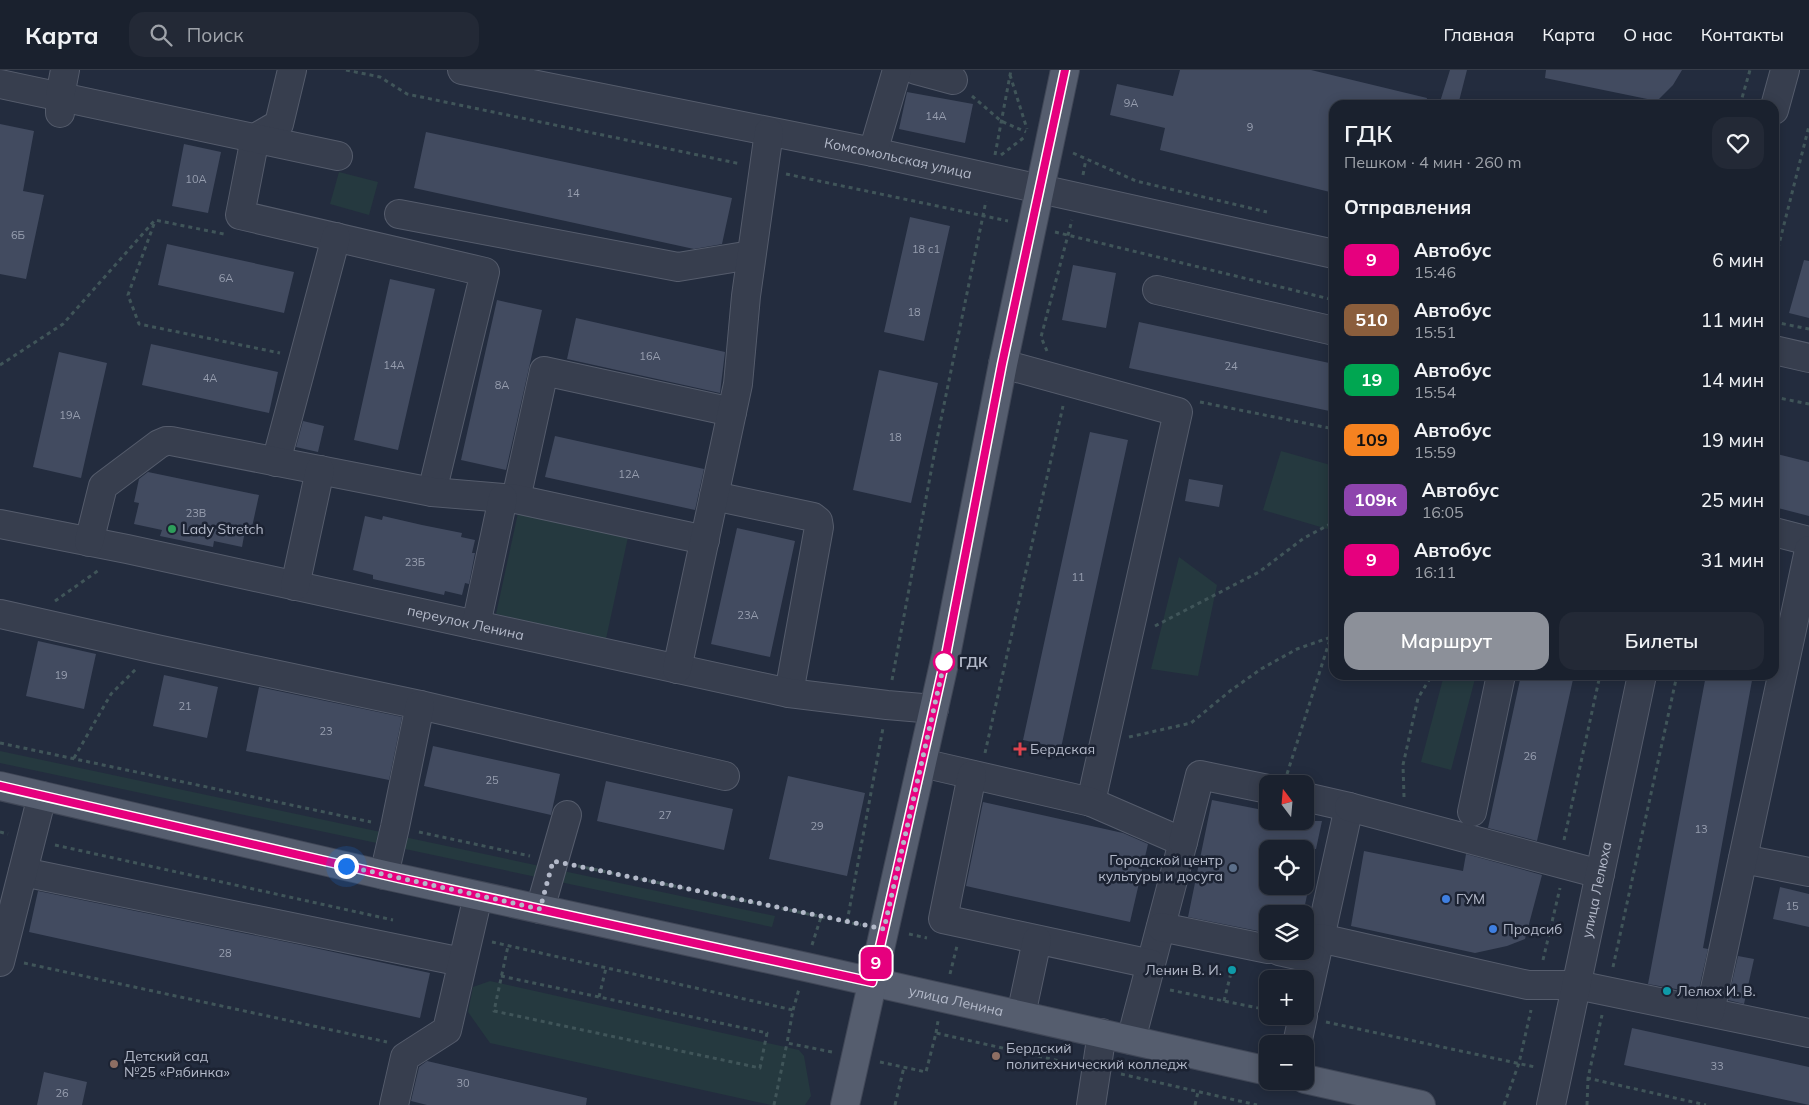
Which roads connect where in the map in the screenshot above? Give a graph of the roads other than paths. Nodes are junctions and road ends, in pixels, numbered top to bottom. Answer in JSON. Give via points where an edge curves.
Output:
{"nodes":[{"id":1,"x":292,"y":70,"type":"edge"},
{"id":2,"x":462,"y":70,"type":"edge"},
{"id":3,"x":897,"y":70,"type":"edge"},
{"id":4,"x":916,"y":70,"type":"edge"},
{"id":5,"x":1065,"y":70,"type":"edge"},
{"id":6,"x":1785,"y":70,"type":"edge"},
{"id":7,"x":953,"y":80,"type":"road end"},
{"id":8,"x":0,"y":84,"type":"edge"},
{"id":9,"x":61,"y":93,"type":"edge"},
{"id":10,"x":1777,"y":100,"type":"edge"},
{"id":11,"x":769,"y":132,"type":"junction"},
{"id":12,"x":255,"y":138,"type":"junction"},
{"id":13,"x":873,"y":152,"type":"junction"},
{"id":14,"x":338,"y":156,"type":"dead end"},
{"id":15,"x":1040,"y":189,"type":"junction"},
{"id":16,"x":399,"y":214,"type":"dead end"},
{"id":17,"x":336,"y":237,"type":"junction"},
{"id":18,"x":1329,"y":253,"type":"edge"},
{"id":19,"x":751,"y":255,"type":"junction"},
{"id":20,"x":1157,"y":290,"type":"dead end"},
{"id":21,"x":1329,"y":330,"type":"edge"},
{"id":22,"x":1779,"y":351,"type":"edge"},
{"id":23,"x":1809,"y":358,"type":"edge"},
{"id":24,"x":1002,"y":364,"type":"junction"},
{"id":25,"x":732,"y":412,"type":"junction"},
{"id":26,"x":276,"y":462,"type":"junction"},
{"id":27,"x":320,"y":470,"type":"junction"},
{"id":28,"x":432,"y":492,"type":"junction"},
{"id":29,"x":714,"y":496,"type":"junction"},
{"id":30,"x":510,"y":499,"type":"junction"},
{"id":31,"x":0,"y":524,"type":"edge"},
{"id":32,"x":1779,"y":533,"type":"edge"},
{"id":33,"x":705,"y":540,"type":"junction"},
{"id":34,"x":1809,"y":541,"type":"edge"},
{"id":35,"x":89,"y":542,"type":"junction"},
{"id":36,"x":1809,"y":550,"type":"edge"},
{"id":37,"x":294,"y":586,"type":"junction"},
{"id":38,"x":0,"y":614,"type":"edge"},
{"id":39,"x":476,"y":625,"type":"junction"},
{"id":40,"x":677,"y":669,"type":"junction"},
{"id":41,"x":1500,"y":680,"type":"edge"},
{"id":42,"x":1641,"y":680,"type":"edge"},
{"id":43,"x":789,"y":693,"type":"junction"},
{"id":44,"x":420,"y":705,"type":"junction"},
{"id":45,"x":934,"y":709,"type":"junction"},
{"id":46,"x":922,"y":763,"type":"junction"},
{"id":47,"x":966,"y":773,"type":"junction"},
{"id":48,"x":725,"y":776,"type":"dead end"},
{"id":49,"x":1259,"y":780,"type":"edge"},
{"id":50,"x":0,"y":786,"type":"edge"},
{"id":51,"x":42,"y":796,"type":"junction"},
{"id":52,"x":1314,"y":799,"type":"edge"},
{"id":53,"x":1091,"y":802,"type":"junction"},
{"id":54,"x":1349,"y":807,"type":"junction"},
{"id":55,"x":1472,"y":812,"type":"dead end"},
{"id":56,"x":567,"y":815,"type":"dead end"},
{"id":57,"x":1183,"y":842,"type":"junction"},
{"id":58,"x":1743,"y":859,"type":"junction"},
{"id":59,"x":23,"y":872,"type":"junction"},
{"id":60,"x":1809,"y":872,"type":"edge"},
{"id":61,"x":1600,"y":874,"type":"junction"},
{"id":62,"x":384,"y":875,"type":"junction"},
{"id":63,"x":478,"y":896,"type":"junction"},
{"id":64,"x":540,"y":909,"type":"junction"},
{"id":65,"x":1160,"y":927,"type":"junction"},
{"id":66,"x":1037,"y":940,"type":"junction"},
{"id":67,"x":1259,"y":947,"type":"edge"},
{"id":68,"x":1314,"y":949,"type":"edge"},
{"id":69,"x":1318,"y":949,"type":"junction"},
{"id":70,"x":465,"y":950,"type":"junction"},
{"id":71,"x":1,"y":960,"type":"edge"},
{"id":72,"x":1313,"y":970,"type":"edge"},
{"id":73,"x":1148,"y":974,"type":"junction"},
{"id":74,"x":872,"y":982,"type":"junction"},
{"id":75,"x":1577,"y":985,"type":"junction"},
{"id":76,"x":1710,"y":1012,"type":"junction"},
{"id":77,"x":1021,"y":1015,"type":"junction"},
{"id":78,"x":1102,"y":1033,"type":"junction"},
{"id":79,"x":1809,"y":1033,"type":"edge"},
{"id":80,"x":1131,"y":1040,"type":"junction"},
{"id":81,"x":1259,"y":1069,"type":"edge"},
{"id":82,"x":1314,"y":1081,"type":"edge"},
{"id":83,"x":394,"y":1105,"type":"edge"},
{"id":84,"x":846,"y":1105,"type":"edge"},
{"id":85,"x":1091,"y":1105,"type":"edge"},
{"id":86,"x":1421,"y":1105,"type":"edge"},
{"id":87,"x":1551,"y":1105,"type":"edge"}],
"edges":[{"from":1,"to":12,"type":"street","via":[[279,124]]},
{"from":2,"to":11,"type":"street","name":"Комсомольская улица"},
{"from":3,"to":13,"type":"street"},
{"from":4,"to":7,"type":"street"},
{"from":5,"to":15,"type":"main road"},
{"from":6,"to":10,"type":"street"},
{"from":8,"to":9,"type":"street"},
{"from":9,"to":12,"type":"street"},
{"from":11,"to":13,"type":"street","name":"Комсомольская улица"},
{"from":11,"to":19,"type":"street"},
{"from":12,"to":14,"type":"street"},
{"from":12,"to":17,"type":"street","via":[[240,215]]},
{"from":13,"to":15,"type":"street","name":"Комсомольская улица"},
{"from":15,"to":18,"type":"street","name":"Комсомольская улица"},
{"from":15,"to":24,"type":"main road"},
{"from":16,"to":19,"type":"street","via":[[678,267]]},
{"from":17,"to":26,"type":"street"},
{"from":17,"to":28,"type":"street","via":[[485,272]]},
{"from":19,"to":25,"type":"street","via":[[738,384]]},
{"from":20,"to":21,"type":"street"},
{"from":22,"to":23,"type":"street"},
{"from":24,"to":45,"type":"main road"},
{"from":24,"to":53,"type":"street","via":[[1178,412]]},
{"from":25,"to":29,"type":"street"},
{"from":25,"to":30,"type":"street","via":[[544,371]]},
{"from":26,"to":27,"type":"street"},
{"from":26,"to":35,"type":"street","via":[[166,441],[103,486]]},
{"from":27,"to":28,"type":"street"},
{"from":27,"to":37,"type":"street"},
{"from":28,"to":30,"type":"street"},
{"from":29,"to":33,"type":"street"},
{"from":29,"to":43,"type":"street","via":[[818,520]]},
{"from":30,"to":33,"type":"street"},
{"from":30,"to":39,"type":"street"},
{"from":31,"to":35,"type":"street","name":"переулок Ленина"},
{"from":32,"to":34,"type":"street"},
{"from":33,"to":40,"type":"street"},
{"from":35,"to":37,"type":"street","name":"переулок Ленина"},
{"from":36,"to":58,"type":"street"},
{"from":37,"to":39,"type":"street","name":"переулок Ленина"},
{"from":38,"to":44,"type":"street"},
{"from":39,"to":40,"type":"street","name":"переулок Ленина"},
{"from":40,"to":43,"type":"street","name":"переулок Ленина"},
{"from":41,"to":55,"type":"street"},
{"from":42,"to":61,"type":"street","name":"улица Лелюха"},
{"from":43,"to":45,"type":"street","name":"переулок Ленина"},
{"from":44,"to":48,"type":"street"},
{"from":44,"to":62,"type":"street"},
{"from":45,"to":46,"type":"main road"},
{"from":46,"to":47,"type":"street"},
{"from":46,"to":74,"type":"main road"},
{"from":47,"to":53,"type":"street"},
{"from":47,"to":66,"type":"street","via":[[943,919]]},
{"from":49,"to":57,"type":"street","via":[[1200,775]]},
{"from":50,"to":51,"type":"main road","name":"улица Ленина"},
{"from":51,"to":59,"type":"street"},
{"from":51,"to":62,"type":"main road","name":"улица Ленина"},
{"from":52,"to":54,"type":"street"},
{"from":53,"to":57,"type":"street"},
{"from":54,"to":61,"type":"street"},
{"from":54,"to":69,"type":"street"},
{"from":56,"to":64,"type":"street"},
{"from":57,"to":65,"type":"street"},
{"from":58,"to":60,"type":"street"},
{"from":58,"to":76,"type":"street"},
{"from":59,"to":70,"type":"street"},
{"from":59,"to":71,"type":"street"},
{"from":61,"to":75,"type":"street","name":"улица Лелюха"},
{"from":62,"to":63,"type":"main road","name":"улица Ленина"},
{"from":63,"to":64,"type":"main road","name":"улица Ленина"},
{"from":63,"to":70,"type":"street"},
{"from":64,"to":74,"type":"main road","name":"улица Ленина"},
{"from":65,"to":67,"type":"street"},
{"from":65,"to":73,"type":"street"},
{"from":66,"to":73,"type":"street"},
{"from":66,"to":77,"type":"street"},
{"from":68,"to":69,"type":"street"},
{"from":69,"to":72,"type":"street"},
{"from":69,"to":75,"type":"street","via":[[1528,985]]},
{"from":70,"to":83,"type":"street","via":[[448,1030],[405,1056]]},
{"from":73,"to":80,"type":"street"},
{"from":74,"to":77,"type":"main road","name":"улица Ленина"},
{"from":74,"to":84,"type":"main road"},
{"from":75,"to":76,"type":"street"},
{"from":75,"to":87,"type":"street","name":"улица Лелюха"},
{"from":76,"to":79,"type":"street"},
{"from":77,"to":78,"type":"main road","name":"улица Ленина"},
{"from":78,"to":80,"type":"main road","name":"улица Ленина"},
{"from":78,"to":85,"type":"street"},
{"from":80,"to":81,"type":"main road","name":"улица Ленина"},
{"from":82,"to":86,"type":"main road"}]}
